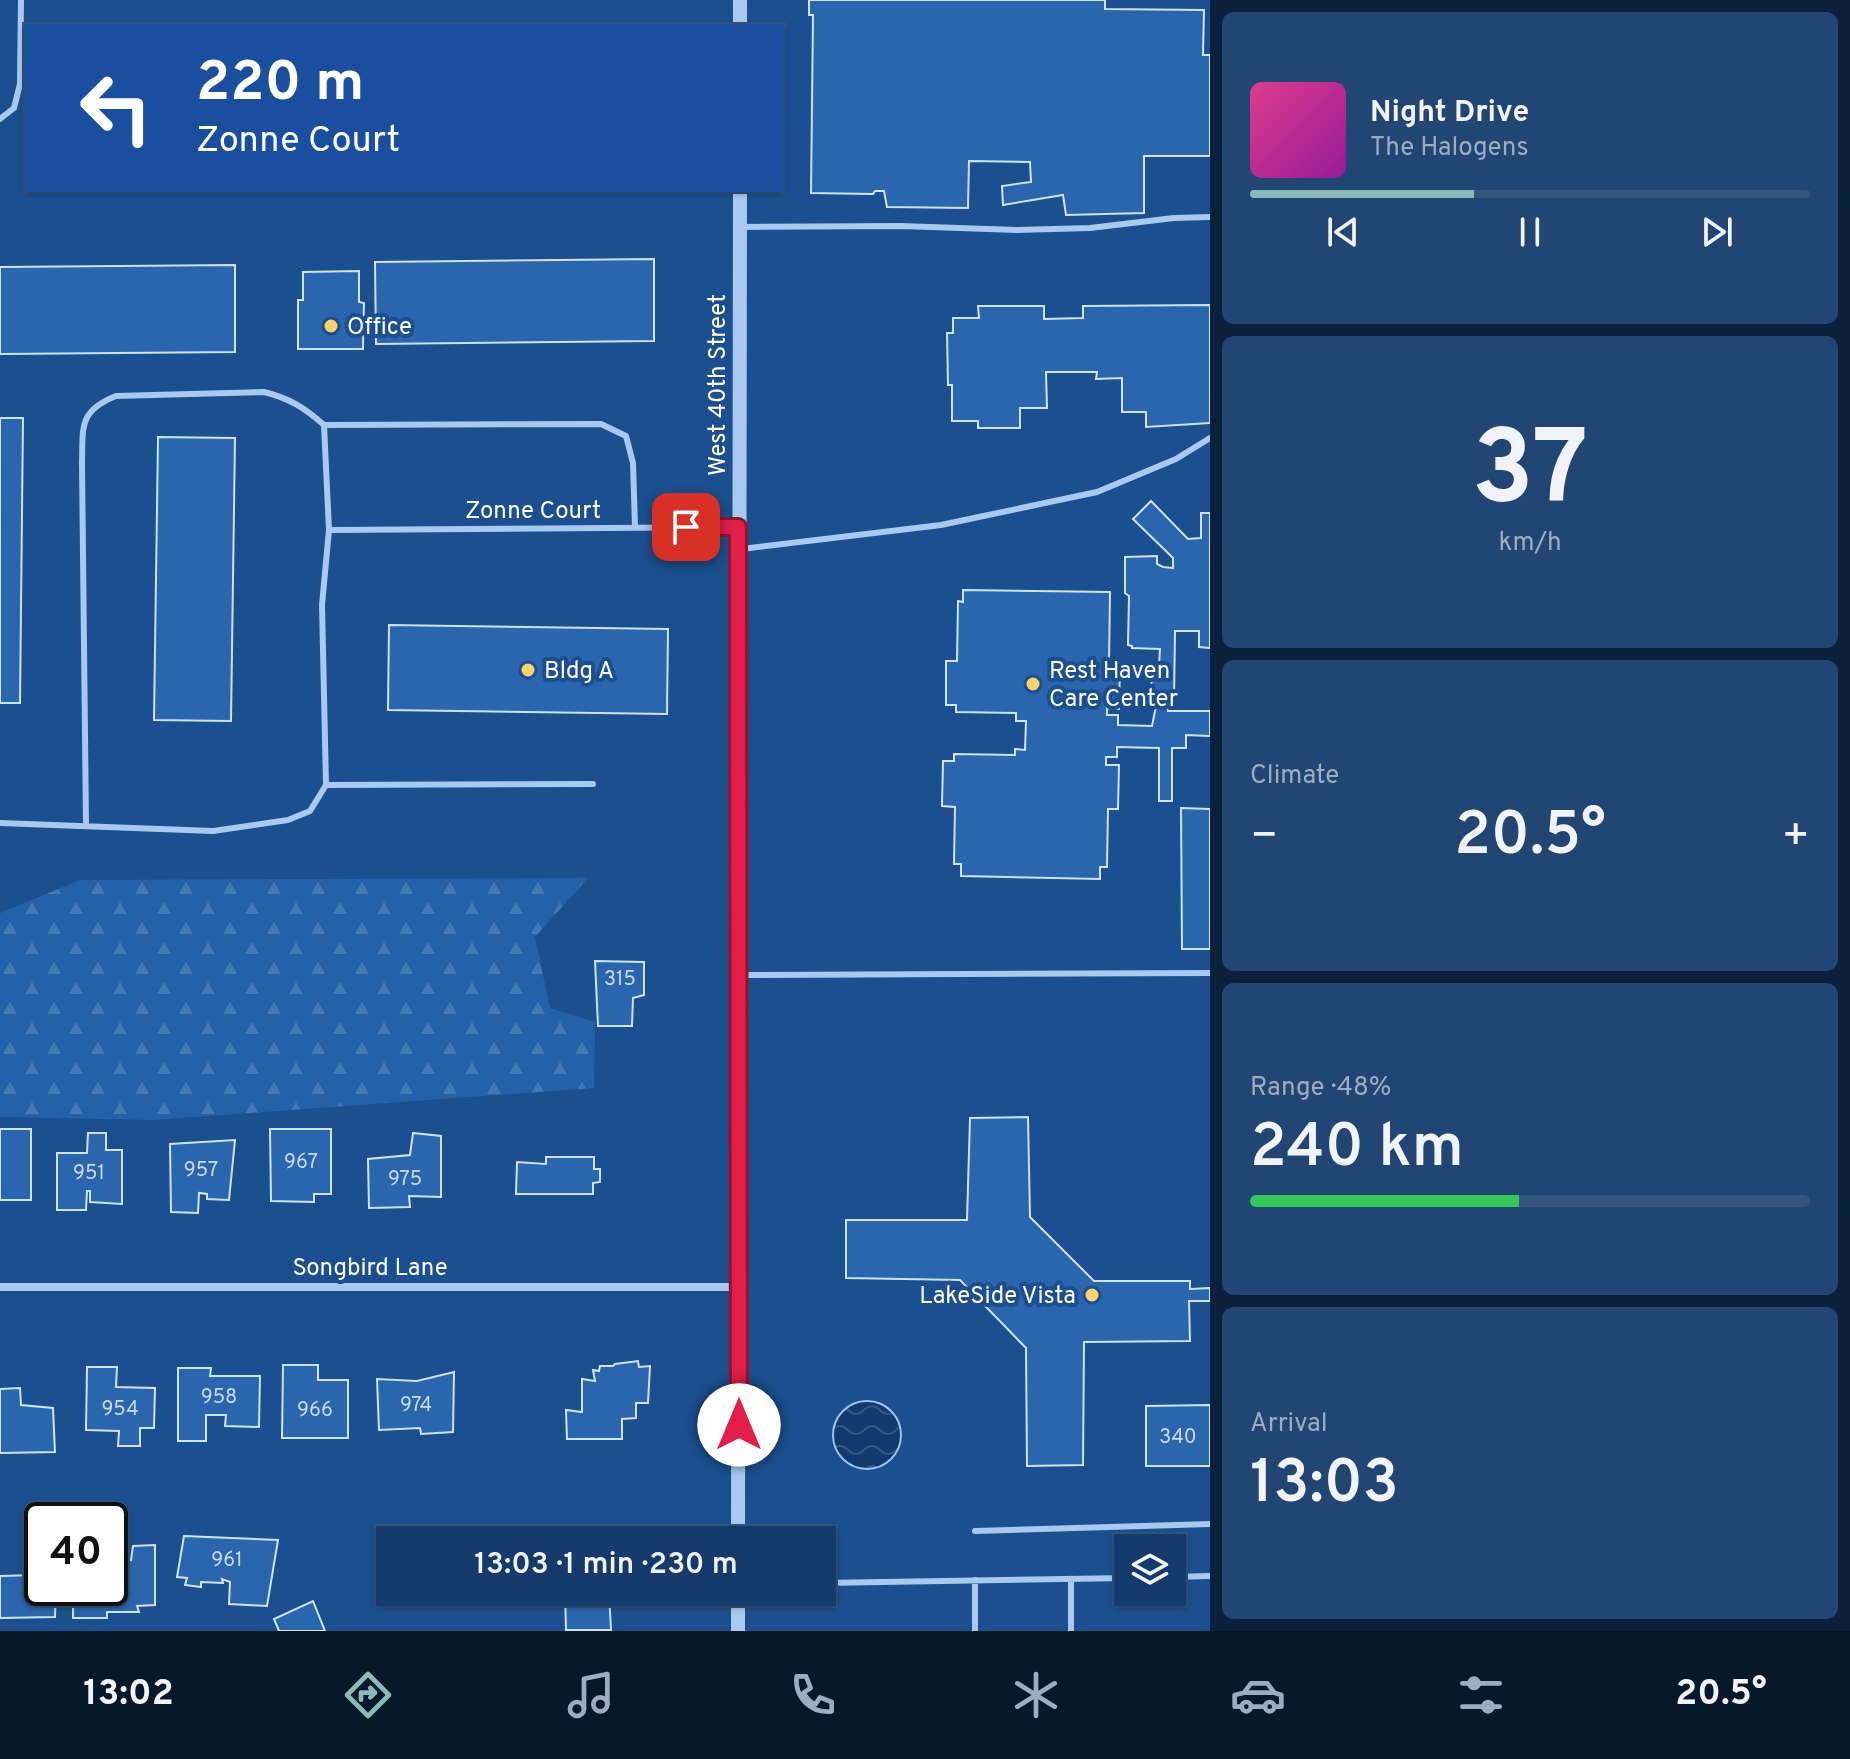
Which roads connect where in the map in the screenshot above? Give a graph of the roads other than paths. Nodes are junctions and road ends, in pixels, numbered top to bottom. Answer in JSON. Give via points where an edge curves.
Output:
{"nodes":[{"id":1,"x":21,"y":0,"type":"edge"},
{"id":2,"x":740,"y":0,"type":"edge"},
{"id":3,"x":740,"y":24,"type":"edge"},
{"id":4,"x":0,"y":119,"type":"edge"},
{"id":5,"x":740,"y":192,"type":"edge"},
{"id":6,"x":1210,"y":217,"type":"edge"},
{"id":7,"x":740,"y":227,"type":"junction"},
{"id":8,"x":324,"y":425,"type":"junction"},
{"id":9,"x":1210,"y":438,"type":"edge"},
{"id":10,"x":635,"y":527,"type":"junction"},
{"id":11,"x":738,"y":527,"type":"junction"},
{"id":12,"x":329,"y":530,"type":"junction"},
{"id":13,"x":739,"y":550,"type":"junction"},
{"id":14,"x":593,"y":784,"type":"dead end"},
{"id":15,"x":326,"y":785,"type":"junction"},
{"id":16,"x":0,"y":823,"type":"edge"},
{"id":17,"x":86,"y":826,"type":"junction"},
{"id":18,"x":1210,"y":973,"type":"edge"},
{"id":19,"x":739,"y":975,"type":"junction"},
{"id":20,"x":0,"y":1287,"type":"edge"},
{"id":21,"x":740,"y":1287,"type":"junction"},
{"id":22,"x":1210,"y":1524,"type":"edge"},
{"id":23,"x":738,"y":1526,"type":"edge"},
{"id":24,"x":975,"y":1531,"type":"dead end"},
{"id":25,"x":1210,"y":1576,"type":"edge"},
{"id":26,"x":1186,"y":1577,"type":"edge"},
{"id":27,"x":1114,"y":1578,"type":"edge"},
{"id":28,"x":1071,"y":1579,"type":"junction"},
{"id":29,"x":975,"y":1580,"type":"junction"},
{"id":30,"x":836,"y":1583,"type":"edge"},
{"id":31,"x":738,"y":1606,"type":"edge"},
{"id":32,"x":738,"y":1631,"type":"edge"},
{"id":33,"x":975,"y":1631,"type":"edge"},
{"id":34,"x":1071,"y":1631,"type":"edge"}],
"edges":[{"from":1,"to":4,"type":"lane","via":[[20,84],[14,108]]},
{"from":2,"to":3,"type":"street"},
{"from":5,"to":7,"type":"street","name":"West 40th Street"},
{"from":6,"to":7,"type":"lane","via":[[1017,230]]},
{"from":7,"to":11,"type":"street","name":"West 40th Street"},
{"from":8,"to":10,"type":"lane","via":[[601,424],[626,436],[633,463]]},
{"from":8,"to":12,"type":"lane"},
{"from":8,"to":17,"type":"lane","via":[[286,397],[264,392],[116,396],[95,404],[86,418]]},
{"from":9,"to":13,"type":"lane","via":[[1176,459],[1097,492],[941,525]]},
{"from":10,"to":11,"type":"lane","name":"Zonne Court"},
{"from":10,"to":12,"type":"lane","name":"Zonne Court"},
{"from":11,"to":13,"type":"street","name":"West 40th Street"},
{"from":12,"to":15,"type":"lane","via":[[322,605]]},
{"from":13,"to":19,"type":"street","name":"West 40th Street"},
{"from":14,"to":15,"type":"lane"},
{"from":15,"to":17,"type":"lane","via":[[310,811],[288,820],[213,831]]},
{"from":16,"to":17,"type":"lane"},
{"from":18,"to":19,"type":"lane"},
{"from":19,"to":21,"type":"street","name":"West 40th Street"},
{"from":20,"to":21,"type":"street","name":"Songbird Lane"},
{"from":21,"to":23,"type":"street","name":"West 40th Street"},
{"from":22,"to":24,"type":"lane"},
{"from":25,"to":26,"type":"lane"},
{"from":27,"to":28,"type":"lane"},
{"from":28,"to":29,"type":"lane"},
{"from":28,"to":34,"type":"lane"},
{"from":29,"to":30,"type":"lane"},
{"from":29,"to":33,"type":"lane"},
{"from":31,"to":32,"type":"street"}]}
